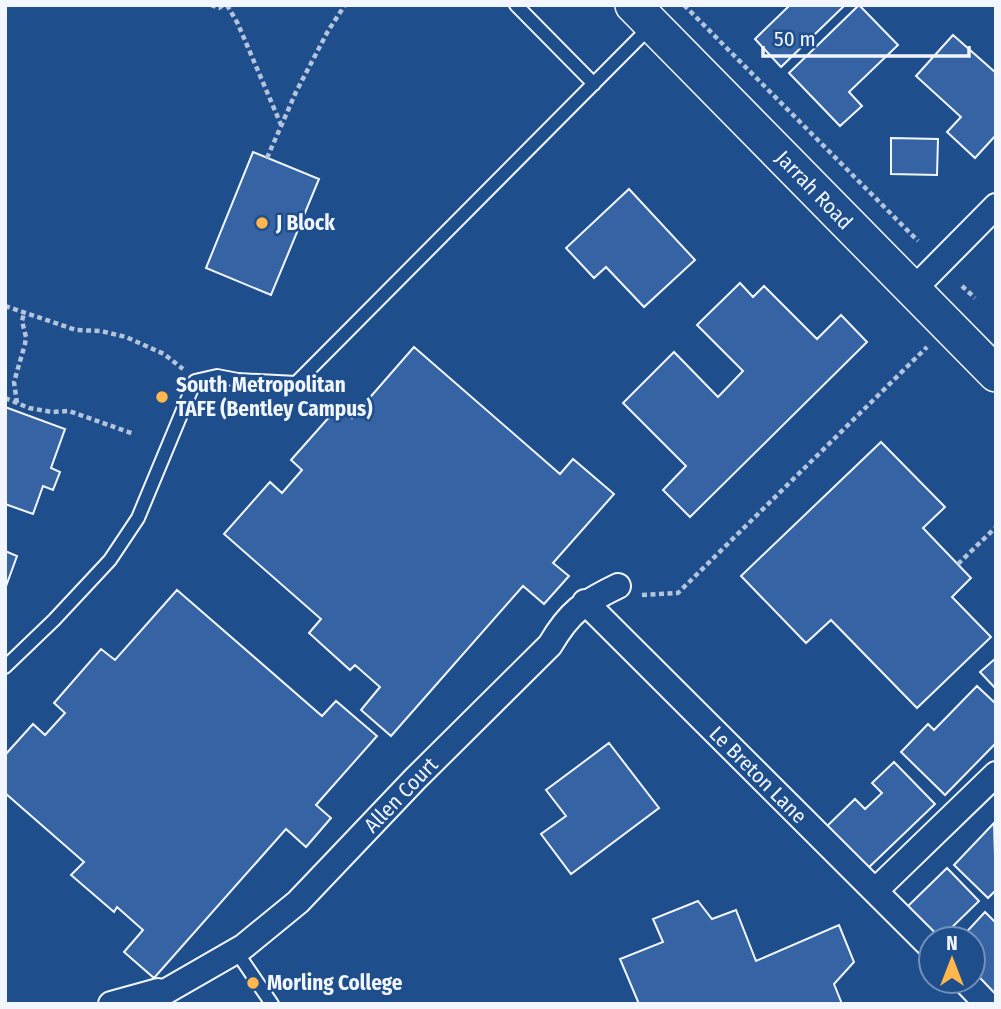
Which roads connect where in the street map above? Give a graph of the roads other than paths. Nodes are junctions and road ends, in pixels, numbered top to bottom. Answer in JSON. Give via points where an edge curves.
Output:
{"nodes":[{"id":1,"x":516,"y":5,"type":"edge"},
{"id":2,"x":643,"y":15,"type":"edge"},
{"id":3,"x":594,"y":84,"type":"junction"},
{"id":4,"x":996,"y":206,"type":"edge"},
{"id":5,"x":912,"y":291,"type":"junction"},
{"id":6,"x":996,"y":374,"type":"edge"},
{"id":7,"x":618,"y":586,"type":"road end"},
{"id":8,"x":585,"y":602,"type":"junction"},
{"id":9,"x":5,"y":667,"type":"edge"},
{"id":10,"x":996,"y":774,"type":"edge"},
{"id":11,"x":875,"y":891,"type":"junction"},
{"id":12,"x":917,"y":933,"type":"edge"},
{"id":13,"x":236,"y":951,"type":"junction"},
{"id":14,"x":169,"y":988,"type":"junction"},
{"id":15,"x":111,"y":1004,"type":"edge"},
{"id":16,"x":145,"y":1004,"type":"edge"},
{"id":17,"x":272,"y":1004,"type":"edge"}],
"edges":[{"from":1,"to":3,"type":"lane"},
{"from":2,"to":3,"type":"lane"},
{"from":2,"to":5,"type":"street","name":"Jarrah Road"},
{"from":3,"to":9,"type":"lane","via":[[296,383],[217,376],[195,382],[138,518],[110,559]]},
{"from":4,"to":5,"type":"street"},
{"from":5,"to":6,"type":"street","name":"Jarrah Road"},
{"from":7,"to":8,"type":"street","name":"Allen Court"},
{"from":8,"to":11,"type":"street","name":"Le Breton Lane"},
{"from":8,"to":13,"type":"street","name":"Allen Court","via":[[550,645],[298,902]]},
{"from":10,"to":11,"type":"street"},
{"from":11,"to":12,"type":"street","name":"Le Breton Lane"},
{"from":13,"to":14,"type":"street","name":"Allen Court"},
{"from":13,"to":17,"type":"lane"},
{"from":14,"to":15,"type":"street","name":"Allen Court"},
{"from":14,"to":16,"type":"street","name":"Allen Court"}]}
